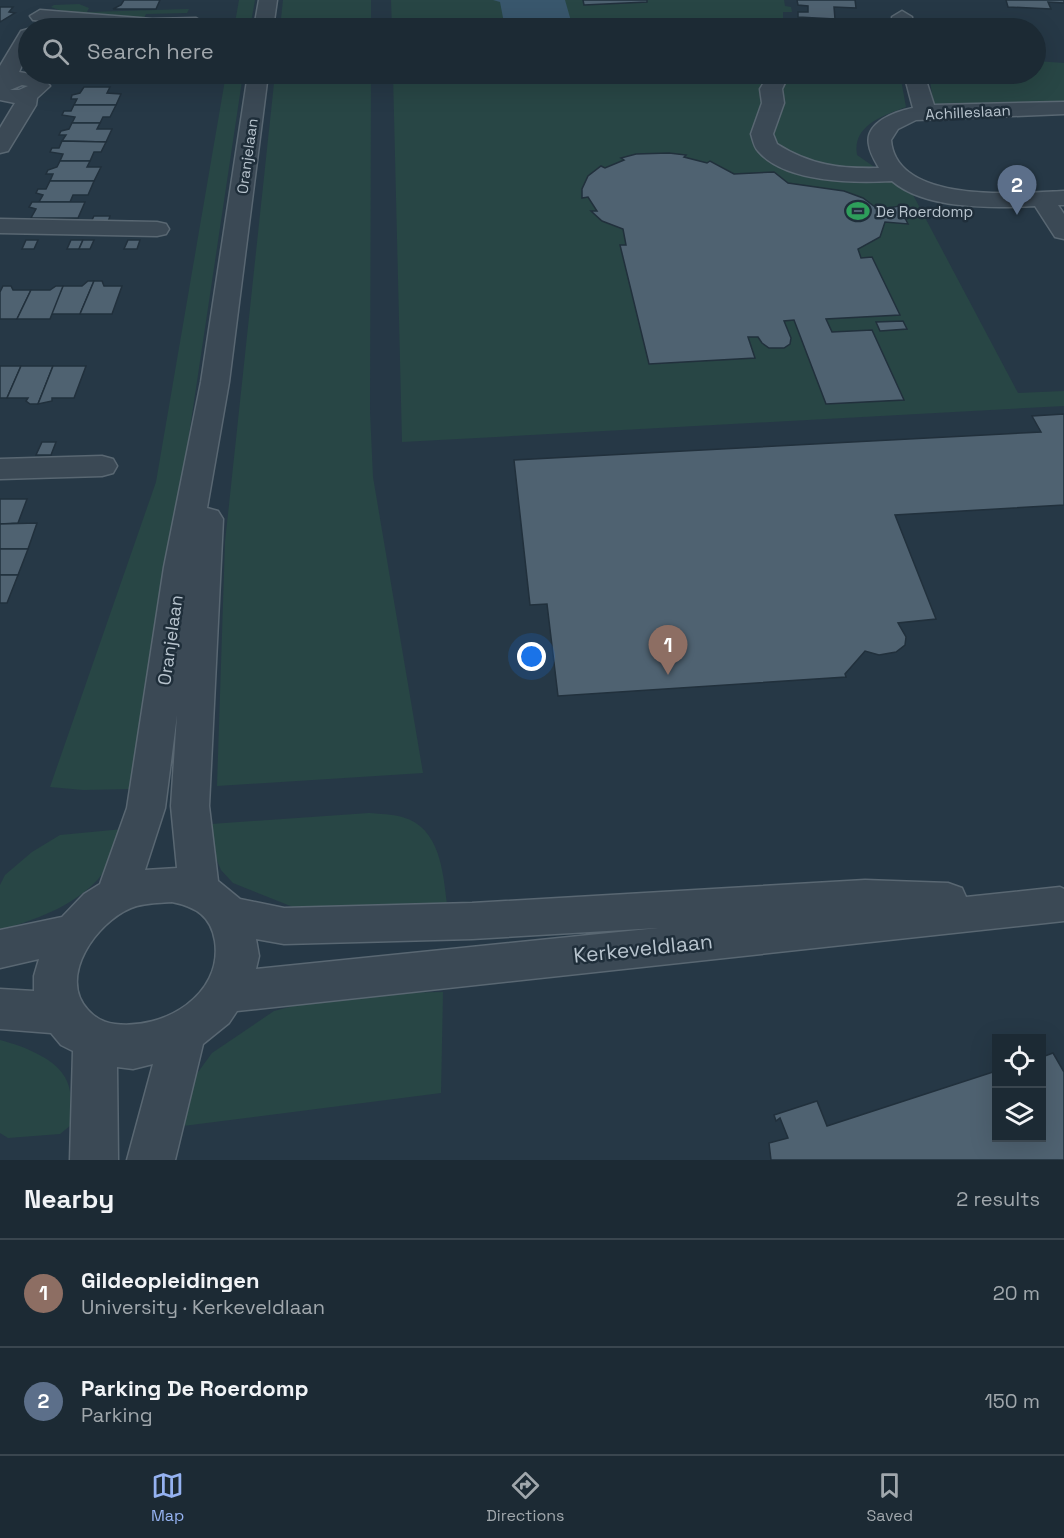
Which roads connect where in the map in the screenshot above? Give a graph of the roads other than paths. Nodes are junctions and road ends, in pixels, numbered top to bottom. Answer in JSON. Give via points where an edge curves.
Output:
{"nodes":[{"id":1,"x":268,"y":0,"type":"edge"},
{"id":2,"x":40,"y":15,"type":"edge"},
{"id":3,"x":71,"y":18,"type":"edge"},
{"id":4,"x":265,"y":18,"type":"edge"},
{"id":5,"x":18,"y":52,"type":"edge"},
{"id":6,"x":257,"y":84,"type":"edge"},
{"id":7,"x":774,"y":84,"type":"edge"},
{"id":8,"x":917,"y":84,"type":"edge"},
{"id":9,"x":10,"y":88,"type":"edge"},
{"id":10,"x":1064,"y":108,"type":"edge"},
{"id":11,"x":926,"y":114,"type":"junction"},
{"id":12,"x":0,"y":146,"type":"edge"},
{"id":13,"x":897,"y":174,"type":"junction"},
{"id":14,"x":1053,"y":198,"type":"edge"},
{"id":15,"x":0,"y":226,"type":"edge"},
{"id":16,"x":157,"y":229,"type":"dead end"},
{"id":17,"x":1064,"y":232,"type":"edge"},
{"id":18,"x":215,"y":382,"type":"junction"},
{"id":19,"x":102,"y":466,"type":"dead end"},
{"id":20,"x":0,"y":469,"type":"edge"},
{"id":21,"x":116,"y":896,"type":"junction"},
{"id":22,"x":214,"y":903,"type":"junction"},
{"id":23,"x":1062,"y":905,"type":"edge"},
{"id":24,"x":71,"y":934,"type":"junction"},
{"id":25,"x":0,"y":949,"type":"edge"},
{"id":26,"x":226,"y":992,"type":"junction"},
{"id":27,"x":0,"y":1009,"type":"edge"},
{"id":28,"x":62,"y":1013,"type":"junction"},
{"id":29,"x":184,"y":1033,"type":"junction"},
{"id":30,"x":95,"y":1042,"type":"junction"},
{"id":31,"x":94,"y":1160,"type":"edge"},
{"id":32,"x":151,"y":1160,"type":"edge"}],
"edges":[{"from":1,"to":4,"type":"street"},
{"from":2,"to":3,"type":"street"},
{"from":5,"to":9,"type":"street","via":[[8,70]]},
{"from":6,"to":18,"type":"street","name":"Oranjelaan"},
{"from":7,"to":13,"type":"street","via":[[773,103],[762,135],[766,147],[800,167],[834,175]]},
{"from":8,"to":11,"type":"street"},
{"from":9,"to":12,"type":"street","via":[[25,105]]},
{"from":10,"to":11,"type":"street","name":"Achilleslaan"},
{"from":11,"to":13,"type":"street","name":"Achilleslaan","via":[[907,116],[886,126],[879,140],[883,158]]},
{"from":13,"to":14,"type":"street","name":"Achilleslaan","via":[[921,188],[951,198]]},
{"from":14,"to":17,"type":"street"},
{"from":15,"to":16,"type":"street"},
{"from":18,"to":21,"type":"street","name":"Oranjelaan","via":[[180,567],[146,808]]},
{"from":18,"to":22,"type":"street","name":"Oranjelaan","via":[[190,806]]},
{"from":19,"to":20,"type":"street"},
{"from":21,"to":22,"type":"street","via":[[144,886],[163,885]]},
{"from":21,"to":24,"type":"street","via":[[91,912]]},
{"from":22,"to":23,"type":"street","name":"Kerkeveldlaan","via":[[284,926],[472,921],[865,898]]},
{"from":22,"to":26,"type":"street","via":[[237,939],[237,965]]},
{"from":23,"to":26,"type":"street","name":"Kerkeveldlaan"},
{"from":24,"to":25,"type":"street"},
{"from":24,"to":28,"type":"street","via":[[58,960],[55,987]]},
{"from":26,"to":29,"type":"street","via":[[208,1015]]},
{"from":27,"to":28,"type":"street"},
{"from":28,"to":30,"type":"street"},
{"from":29,"to":30,"type":"street","via":[[154,1045],[123,1048]]},
{"from":29,"to":32,"type":"street"},
{"from":30,"to":31,"type":"street"}]}
